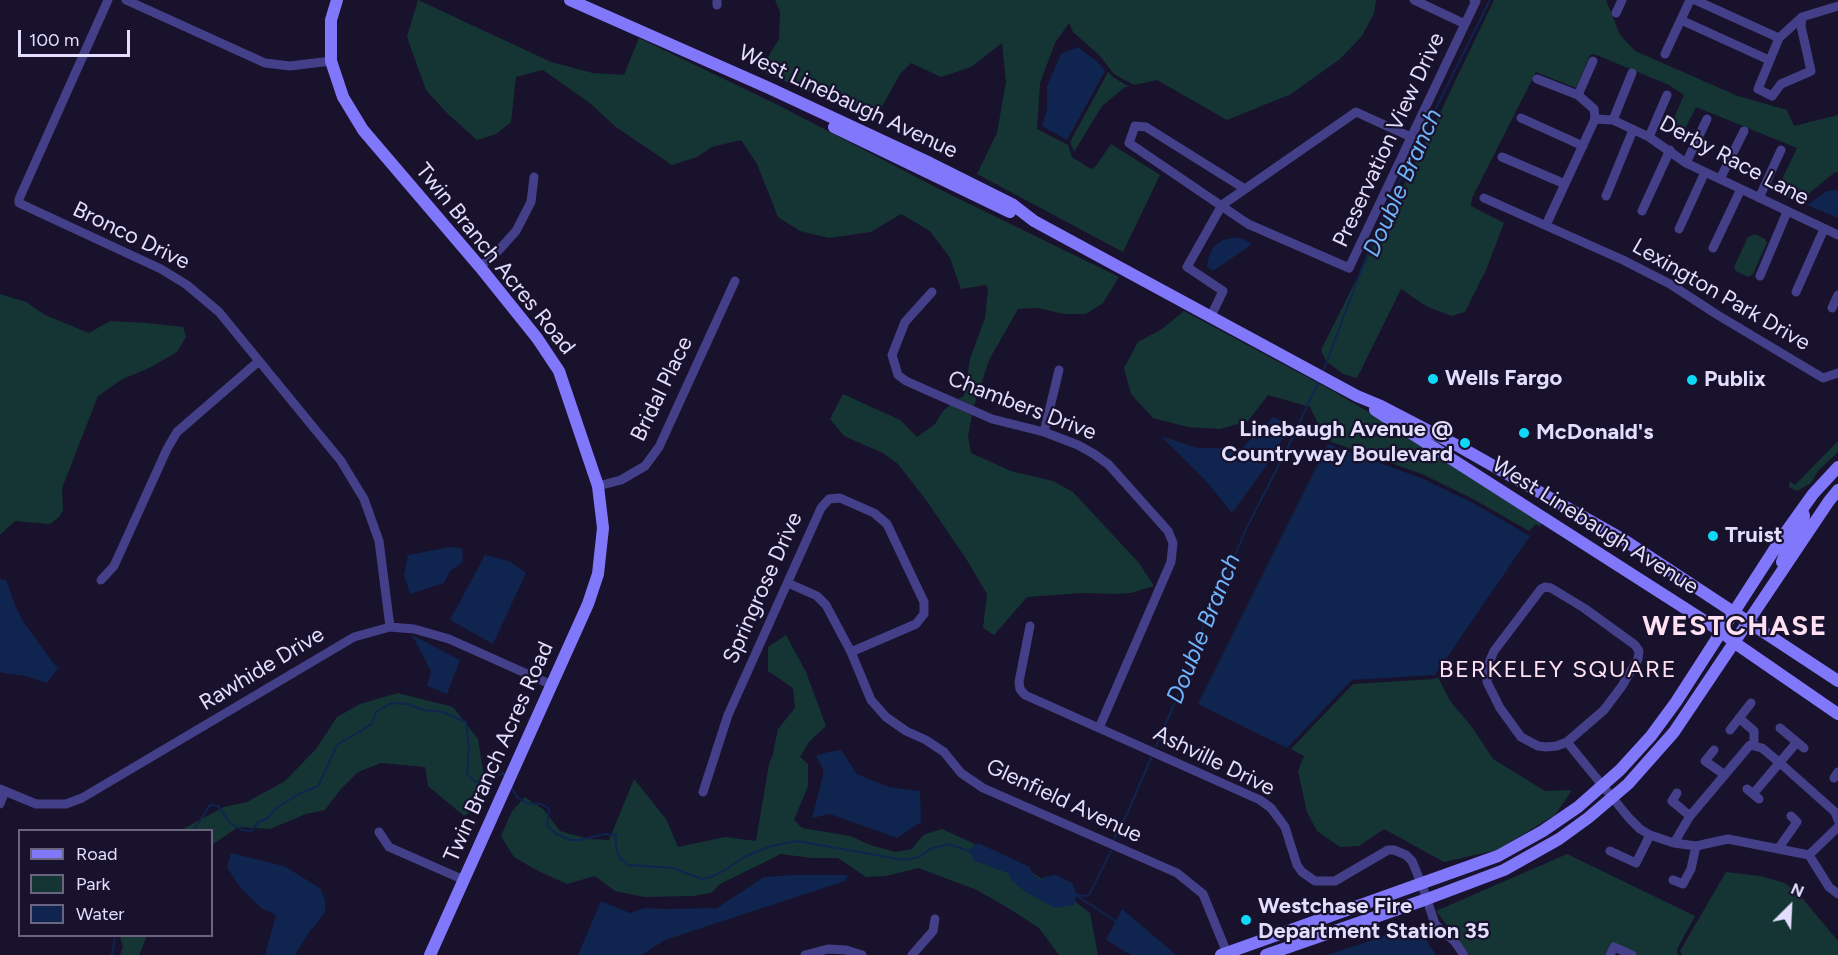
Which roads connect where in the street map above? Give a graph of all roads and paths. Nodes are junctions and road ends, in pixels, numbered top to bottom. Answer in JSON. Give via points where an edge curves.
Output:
{"nodes":[{"id":1,"x":108,"y":0,"type":"edge"},
{"id":2,"x":126,"y":0,"type":"edge"},
{"id":3,"x":337,"y":0,"type":"edge"},
{"id":4,"x":570,"y":0,"type":"edge"},
{"id":5,"x":1414,"y":0,"type":"edge"},
{"id":6,"x":1474,"y":0,"type":"edge"},
{"id":7,"x":1622,"y":0,"type":"edge"},
{"id":8,"x":1690,"y":0,"type":"edge"},
{"id":9,"x":1695,"y":0,"type":"edge"},
{"id":10,"x":1838,"y":6,"type":"edge"},
{"id":11,"x":1616,"y":14,"type":"dead end"},
{"id":12,"x":1802,"y":17,"type":"junction"},
{"id":13,"x":1681,"y":20,"type":"junction"},
{"id":14,"x":1465,"y":24,"type":"junction"},
{"id":15,"x":1779,"y":38,"type":"junction"},
{"id":16,"x":1665,"y":54,"type":"dead end"},
{"id":17,"x":1769,"y":60,"type":"junction"},
{"id":18,"x":331,"y":61,"type":"junction"},
{"id":19,"x":1593,"y":61,"type":"dead end"},
{"id":20,"x":1632,"y":73,"type":"dead end"},
{"id":21,"x":1537,"y":78,"type":"dead end"},
{"id":22,"x":1578,"y":96,"type":"junction"},
{"id":23,"x":1667,"y":96,"type":"dead end"},
{"id":24,"x":1521,"y":118,"type":"dead end"},
{"id":25,"x":1595,"y":119,"type":"junction"},
{"id":26,"x":1707,"y":119,"type":"dead end"},
{"id":27,"x":1613,"y":120,"type":"junction"},
{"id":28,"x":1633,"y":130,"type":"junction"},
{"id":29,"x":1744,"y":131,"type":"dead end"},
{"id":30,"x":1411,"y":137,"type":"junction"},
{"id":31,"x":1649,"y":137,"type":"junction"},
{"id":32,"x":1582,"y":146,"type":"junction"},
{"id":33,"x":1671,"y":150,"type":"junction"},
{"id":34,"x":1781,"y":150,"type":"dead end"},
{"id":35,"x":1502,"y":157,"type":"dead end"},
{"id":36,"x":1686,"y":163,"type":"junction"},
{"id":37,"x":1705,"y":172,"type":"junction"},
{"id":38,"x":534,"y":177,"type":"dead end"},
{"id":39,"x":1720,"y":179,"type":"junction"},
{"id":40,"x":1565,"y":184,"type":"junction"},
{"id":41,"x":1245,"y":189,"type":"junction"},
{"id":42,"x":1741,"y":189,"type":"junction"},
{"id":43,"x":1606,"y":196,"type":"dead end"},
{"id":44,"x":1484,"y":198,"type":"dead end"},
{"id":45,"x":1759,"y":198,"type":"junction"},
{"id":46,"x":1222,"y":205,"type":"junction"},
{"id":47,"x":1642,"y":211,"type":"dead end"},
{"id":48,"x":1787,"y":212,"type":"junction"},
{"id":49,"x":1546,"y":225,"type":"junction"},
{"id":50,"x":1679,"y":229,"type":"dead end"},
{"id":51,"x":1824,"y":229,"type":"junction"},
{"id":52,"x":1838,"y":235,"type":"edge"},
{"id":53,"x":1713,"y":248,"type":"dead end"},
{"id":54,"x":480,"y":267,"type":"junction"},
{"id":55,"x":1760,"y":276,"type":"dead end"},
{"id":56,"x":735,"y":281,"type":"dead end"},
{"id":57,"x":932,"y":292,"type":"dead end"},
{"id":58,"x":1796,"y":292,"type":"dead end"},
{"id":59,"x":1838,"y":295,"type":"edge"},
{"id":60,"x":1832,"y":308,"type":"dead end"},
{"id":61,"x":1211,"y":316,"type":"junction"},
{"id":62,"x":259,"y":362,"type":"junction"},
{"id":63,"x":1059,"y":370,"type":"dead end"},
{"id":64,"x":1838,"y":373,"type":"edge"},
{"id":65,"x":1357,"y":396,"type":"junction"},
{"id":66,"x":1044,"y":432,"type":"junction"},
{"id":67,"x":1838,"y":467,"type":"edge"},
{"id":68,"x":1838,"y":476,"type":"edge"},
{"id":69,"x":598,"y":486,"type":"junction"},
{"id":70,"x":1531,"y":488,"type":"junction"},
{"id":71,"x":1838,"y":490,"type":"edge"},
{"id":72,"x":1522,"y":504,"type":"junction"},
{"id":73,"x":1802,"y":510,"type":"junction"},
{"id":74,"x":1821,"y":513,"type":"junction"},
{"id":75,"x":1778,"y":577,"type":"junction"},
{"id":76,"x":101,"y":580,"type":"dead end"},
{"id":77,"x":788,"y":583,"type":"junction"},
{"id":78,"x":1734,"y":611,"type":"junction"},
{"id":79,"x":1749,"y":621,"type":"junction"},
{"id":80,"x":1030,"y":626,"type":"dead end"},
{"id":81,"x":390,"y":627,"type":"junction"},
{"id":82,"x":1722,"y":632,"type":"junction"},
{"id":83,"x":1735,"y":643,"type":"junction"},
{"id":84,"x":851,"y":652,"type":"junction"},
{"id":85,"x":1838,"y":681,"type":"edge"},
{"id":86,"x":552,"y":685,"type":"junction"},
{"id":87,"x":1751,"y":704,"type":"dead end"},
{"id":88,"x":1838,"y":714,"type":"edge"},
{"id":89,"x":1739,"y":718,"type":"junction"},
{"id":90,"x":1099,"y":728,"type":"junction"},
{"id":91,"x":1780,"y":728,"type":"dead end"},
{"id":92,"x":1730,"y":730,"type":"dead end"},
{"id":93,"x":1567,"y":742,"type":"junction"},
{"id":94,"x":1754,"y":745,"type":"junction"},
{"id":95,"x":1714,"y":750,"type":"dead end"},
{"id":96,"x":1705,"y":761,"type":"junction"},
{"id":97,"x":1780,"y":763,"type":"junction"},
{"id":98,"x":1698,"y":769,"type":"dead end"},
{"id":99,"x":1725,"y":775,"type":"junction"},
{"id":100,"x":1604,"y":786,"type":"junction"},
{"id":101,"x":3,"y":790,"type":"edge"},
{"id":102,"x":703,"y":792,"type":"dead end"},
{"id":103,"x":1753,"y":794,"type":"dead end"},
{"id":104,"x":1614,"y":797,"type":"junction"},
{"id":105,"x":1672,"y":800,"type":"dead end"},
{"id":106,"x":0,"y":804,"type":"edge"},
{"id":107,"x":1837,"y":814,"type":"edge"},
{"id":108,"x":1690,"y":816,"type":"junction"},
{"id":109,"x":1797,"y":822,"type":"dead end"},
{"id":110,"x":1838,"y":827,"type":"edge"},
{"id":111,"x":379,"y":832,"type":"dead end"},
{"id":112,"x":1650,"y":835,"type":"junction"},
{"id":113,"x":1674,"y":843,"type":"junction"},
{"id":114,"x":1696,"y":846,"type":"junction"},
{"id":115,"x":1778,"y":849,"type":"junction"},
{"id":116,"x":1610,"y":851,"type":"dead end"},
{"id":117,"x":1809,"y":855,"type":"junction"},
{"id":118,"x":1498,"y":856,"type":"junction"},
{"id":119,"x":1504,"y":870,"type":"junction"},
{"id":120,"x":464,"y":880,"type":"junction"},
{"id":121,"x":1673,"y":880,"type":"dead end"},
{"id":122,"x":1422,"y":885,"type":"junction"},
{"id":123,"x":1838,"y":894,"type":"edge"},
{"id":124,"x":1427,"y":899,"type":"junction"},
{"id":125,"x":935,"y":919,"type":"dead end"},
{"id":126,"x":1225,"y":954,"type":"edge"},
{"id":127,"x":430,"y":955,"type":"edge"},
{"id":128,"x":806,"y":955,"type":"edge"},
{"id":129,"x":862,"y":955,"type":"edge"},
{"id":130,"x":912,"y":955,"type":"edge"},
{"id":131,"x":1266,"y":955,"type":"edge"},
{"id":132,"x":1464,"y":955,"type":"edge"},
{"id":133,"x":1610,"y":955,"type":"edge"},
{"id":134,"x":1632,"y":955,"type":"edge"}],
"edges":[{"from":1,"to":62,"type":"street","name":"Bronco Drive","via":[[19,203],[187,285],[219,312]]},
{"from":2,"to":18,"type":"street","via":[[265,63],[290,66]]},
{"from":3,"to":18,"type":"street","name":"Twin Branch Acres Road","via":[[331,20]]},
{"from":4,"to":61,"type":"street","name":"West Linebaugh Avenue","via":[[1012,204],[1034,221]]},
{"from":5,"to":14,"type":"street","name":"Preservation View Drive"},
{"from":6,"to":14,"type":"street","name":"Preservation View Drive"},
{"from":7,"to":11,"type":"street"},
{"from":8,"to":13,"type":"street"},
{"from":9,"to":15,"type":"street"},
{"from":10,"to":12,"type":"street"},
{"from":12,"to":15,"type":"street"},
{"from":12,"to":17,"type":"street","via":[[1811,71],[1781,84],[1772,96],[1758,89]]},
{"from":13,"to":16,"type":"street"},
{"from":13,"to":17,"type":"street"},
{"from":14,"to":30,"type":"street","name":"Preservation View Drive"},
{"from":15,"to":17,"type":"street"},
{"from":18,"to":54,"type":"street","name":"Twin Branch Acres Road","via":[[343,97],[363,130]]},
{"from":19,"to":22,"type":"street"},
{"from":20,"to":27,"type":"street"},
{"from":21,"to":22,"type":"street"},
{"from":22,"to":25,"type":"street","via":[[1594,109]]},
{"from":23,"to":31,"type":"street"},
{"from":24,"to":32,"type":"street"},
{"from":25,"to":27,"type":"street"},
{"from":25,"to":32,"type":"street"},
{"from":26,"to":36,"type":"street"},
{"from":27,"to":28,"type":"street","name":"Derby Race Lane"},
{"from":28,"to":31,"type":"street","name":"Derby Race Lane"},
{"from":28,"to":43,"type":"street"},
{"from":29,"to":39,"type":"street"},
{"from":30,"to":41,"type":"street","via":[[1356,112]]},
{"from":30,"to":46,"type":"street","name":"Preservation View Drive","via":[[1349,268],[1248,224]]},
{"from":31,"to":33,"type":"street","name":"Derby Race Lane"},
{"from":32,"to":40,"type":"street"},
{"from":33,"to":36,"type":"street","name":"Derby Race Lane"},
{"from":33,"to":47,"type":"street"},
{"from":34,"to":45,"type":"street"},
{"from":35,"to":40,"type":"street"},
{"from":36,"to":37,"type":"street","name":"Derby Race Lane"},
{"from":37,"to":39,"type":"street","name":"Derby Race Lane"},
{"from":37,"to":50,"type":"street"},
{"from":38,"to":54,"type":"street","via":[[531,202],[516,231]]},
{"from":39,"to":42,"type":"street","name":"Derby Race Lane"},
{"from":40,"to":49,"type":"street"},
{"from":41,"to":46,"type":"street"},
{"from":41,"to":46,"type":"street","name":"Preservation View Drive","via":[[1146,127],[1135,126],[1129,143]]},
{"from":42,"to":45,"type":"street","name":"Derby Race Lane"},
{"from":42,"to":53,"type":"street"},
{"from":44,"to":49,"type":"street","name":"Lexington Park Drive"},
{"from":45,"to":48,"type":"street","name":"Derby Race Lane"},
{"from":46,"to":61,"type":"street","via":[[1187,267],[1222,291]]},
{"from":48,"to":51,"type":"street","name":"Derby Race Lane"},
{"from":48,"to":55,"type":"street"},
{"from":49,"to":64,"type":"street","name":"Lexington Park Drive","via":[[1670,284],[1823,378]]},
{"from":51,"to":52,"type":"street","name":"Derby Race Lane"},
{"from":51,"to":58,"type":"street"},
{"from":54,"to":69,"type":"street","name":"Twin Branch Acres Road","via":[[559,371]]},
{"from":56,"to":69,"type":"street","name":"Bridal Place","via":[[659,447],[645,466],[621,480]]},
{"from":57,"to":66,"type":"street","name":"Chambers Drive","via":[[905,322],[892,355],[898,375],[992,419]]},
{"from":59,"to":60,"type":"street"},
{"from":61,"to":65,"type":"street","name":"West Linebaugh Avenue"},
{"from":62,"to":76,"type":"street","via":[[177,432],[114,566]]},
{"from":62,"to":81,"type":"street","name":"Bronco Drive","via":[[341,461],[364,499],[379,541]]},
{"from":63,"to":66,"type":"street"},
{"from":65,"to":70,"type":"street","name":"West Linebaugh Avenue","via":[[1460,447]]},
{"from":65,"to":72,"type":"street","name":"West Linebaugh Avenue"},
{"from":66,"to":90,"type":"street","name":"Chambers Drive","via":[[1102,459],[1168,531],[1173,543],[1171,562]]},
{"from":67,"to":73,"type":"street"},
{"from":68,"to":74,"type":"street","via":[[1821,500]]},
{"from":69,"to":86,"type":"street","name":"Twin Branch Acres Road","via":[[603,528],[598,574]]},
{"from":70,"to":72,"type":"street"},
{"from":70,"to":78,"type":"street","name":"West Linebaugh Avenue","via":[[1624,540]]},
{"from":71,"to":74,"type":"street"},
{"from":72,"to":82,"type":"street","name":"West Linebaugh Avenue"},
{"from":73,"to":75,"type":"street","via":[[1803,522]]},
{"from":73,"to":78,"type":"street"},
{"from":74,"to":75,"type":"street"},
{"from":75,"to":79,"type":"street"},
{"from":77,"to":84,"type":"street","name":"Glenfield Avenue","via":[[826,604]]},
{"from":77,"to":84,"type":"street","name":"Springrose Drive","via":[[821,508],[829,499],[840,498],[874,513],[887,524],[924,602],[924,614],[916,624]]},
{"from":77,"to":102,"type":"street","name":"Springrose Drive","via":[[728,715]]},
{"from":78,"to":79,"type":"street","name":"West Linebaugh Avenue"},
{"from":78,"to":82,"type":"street"},
{"from":79,"to":83,"type":"street"},
{"from":79,"to":85,"type":"street","name":"West Linebaugh Avenue"},
{"from":80,"to":90,"type":"street","name":"Ashville Drive","via":[[1020,689],[1041,704]]},
{"from":81,"to":86,"type":"street","name":"Rawhide Drive","via":[[449,639]]},
{"from":81,"to":101,"type":"street","name":"Rawhide Drive","via":[[354,638],[82,798],[66,804],[36,804]]},
{"from":82,"to":83,"type":"street","name":"West Linebaugh Avenue"},
{"from":82,"to":100,"type":"street","via":[[1651,736]]},
{"from":83,"to":88,"type":"street","name":"West Linebaugh Avenue"},
{"from":83,"to":104,"type":"street","via":[[1670,737]]},
{"from":84,"to":126,"type":"street","name":"Glenfield Avenue","via":[[872,700],[886,717],[944,752],[961,773],[983,788],[1177,873],[1203,894]]},
{"from":86,"to":120,"type":"street","name":"Twin Branch Acres Road"},
{"from":87,"to":89,"type":"street"},
{"from":89,"to":92,"type":"street"},
{"from":89,"to":94,"type":"street","via":[[1754,731]]},
{"from":90,"to":122,"type":"street","name":"Ashville Drive","via":[[1260,800],[1285,827],[1297,865],[1315,881],[1335,881],[1383,852],[1394,850],[1412,861]]},
{"from":91,"to":97,"type":"street","via":[[1800,745]]},
{"from":93,"to":93,"type":"street","via":[[1538,746],[1521,736],[1487,682],[1494,651],[1545,587],[1584,608],[1639,651],[1622,686],[1604,710]]},
{"from":93,"to":100,"type":"street"},
{"from":94,"to":97,"type":"street"},
{"from":94,"to":99,"type":"street","via":[[1747,747]]},
{"from":95,"to":96,"type":"street"},
{"from":96,"to":98,"type":"street"},
{"from":96,"to":99,"type":"street"},
{"from":97,"to":103,"type":"street"},
{"from":97,"to":107,"type":"street"},
{"from":99,"to":108,"type":"street"},
{"from":100,"to":104,"type":"street"},
{"from":100,"to":118,"type":"street","via":[[1550,826]]},
{"from":101,"to":106,"type":"street"},
{"from":104,"to":112,"type":"street","via":[[1629,818]]},
{"from":104,"to":119,"type":"street","via":[[1560,839]]},
{"from":105,"to":108,"type":"street"},
{"from":108,"to":113,"type":"street"},
{"from":109,"to":115,"type":"street"},
{"from":110,"to":117,"type":"street"},
{"from":111,"to":120,"type":"street","via":[[389,847]]},
{"from":112,"to":113,"type":"street"},
{"from":112,"to":116,"type":"street","via":[[1636,863]]},
{"from":113,"to":114,"type":"street"},
{"from":114,"to":115,"type":"street","via":[[1728,839]]},
{"from":114,"to":121,"type":"street","via":[[1691,870],[1683,884]]},
{"from":115,"to":117,"type":"street"},
{"from":117,"to":123,"type":"street","via":[[1829,887]]},
{"from":118,"to":119,"type":"street"},
{"from":118,"to":122,"type":"street"},
{"from":119,"to":124,"type":"street"},
{"from":120,"to":127,"type":"street","name":"Twin Branch Acres Road"},
{"from":122,"to":124,"type":"street","name":"Ashville Drive"},
{"from":122,"to":126,"type":"street"},
{"from":124,"to":131,"type":"street"},
{"from":124,"to":132,"type":"street","name":"Ashville Drive","via":[[1435,924]]},
{"from":125,"to":130,"type":"street","via":[[933,931]]},
{"from":128,"to":129,"type":"street","via":[[828,949]]},
{"from":133,"to":134,"type":"street","via":[[1614,947]]}]}
